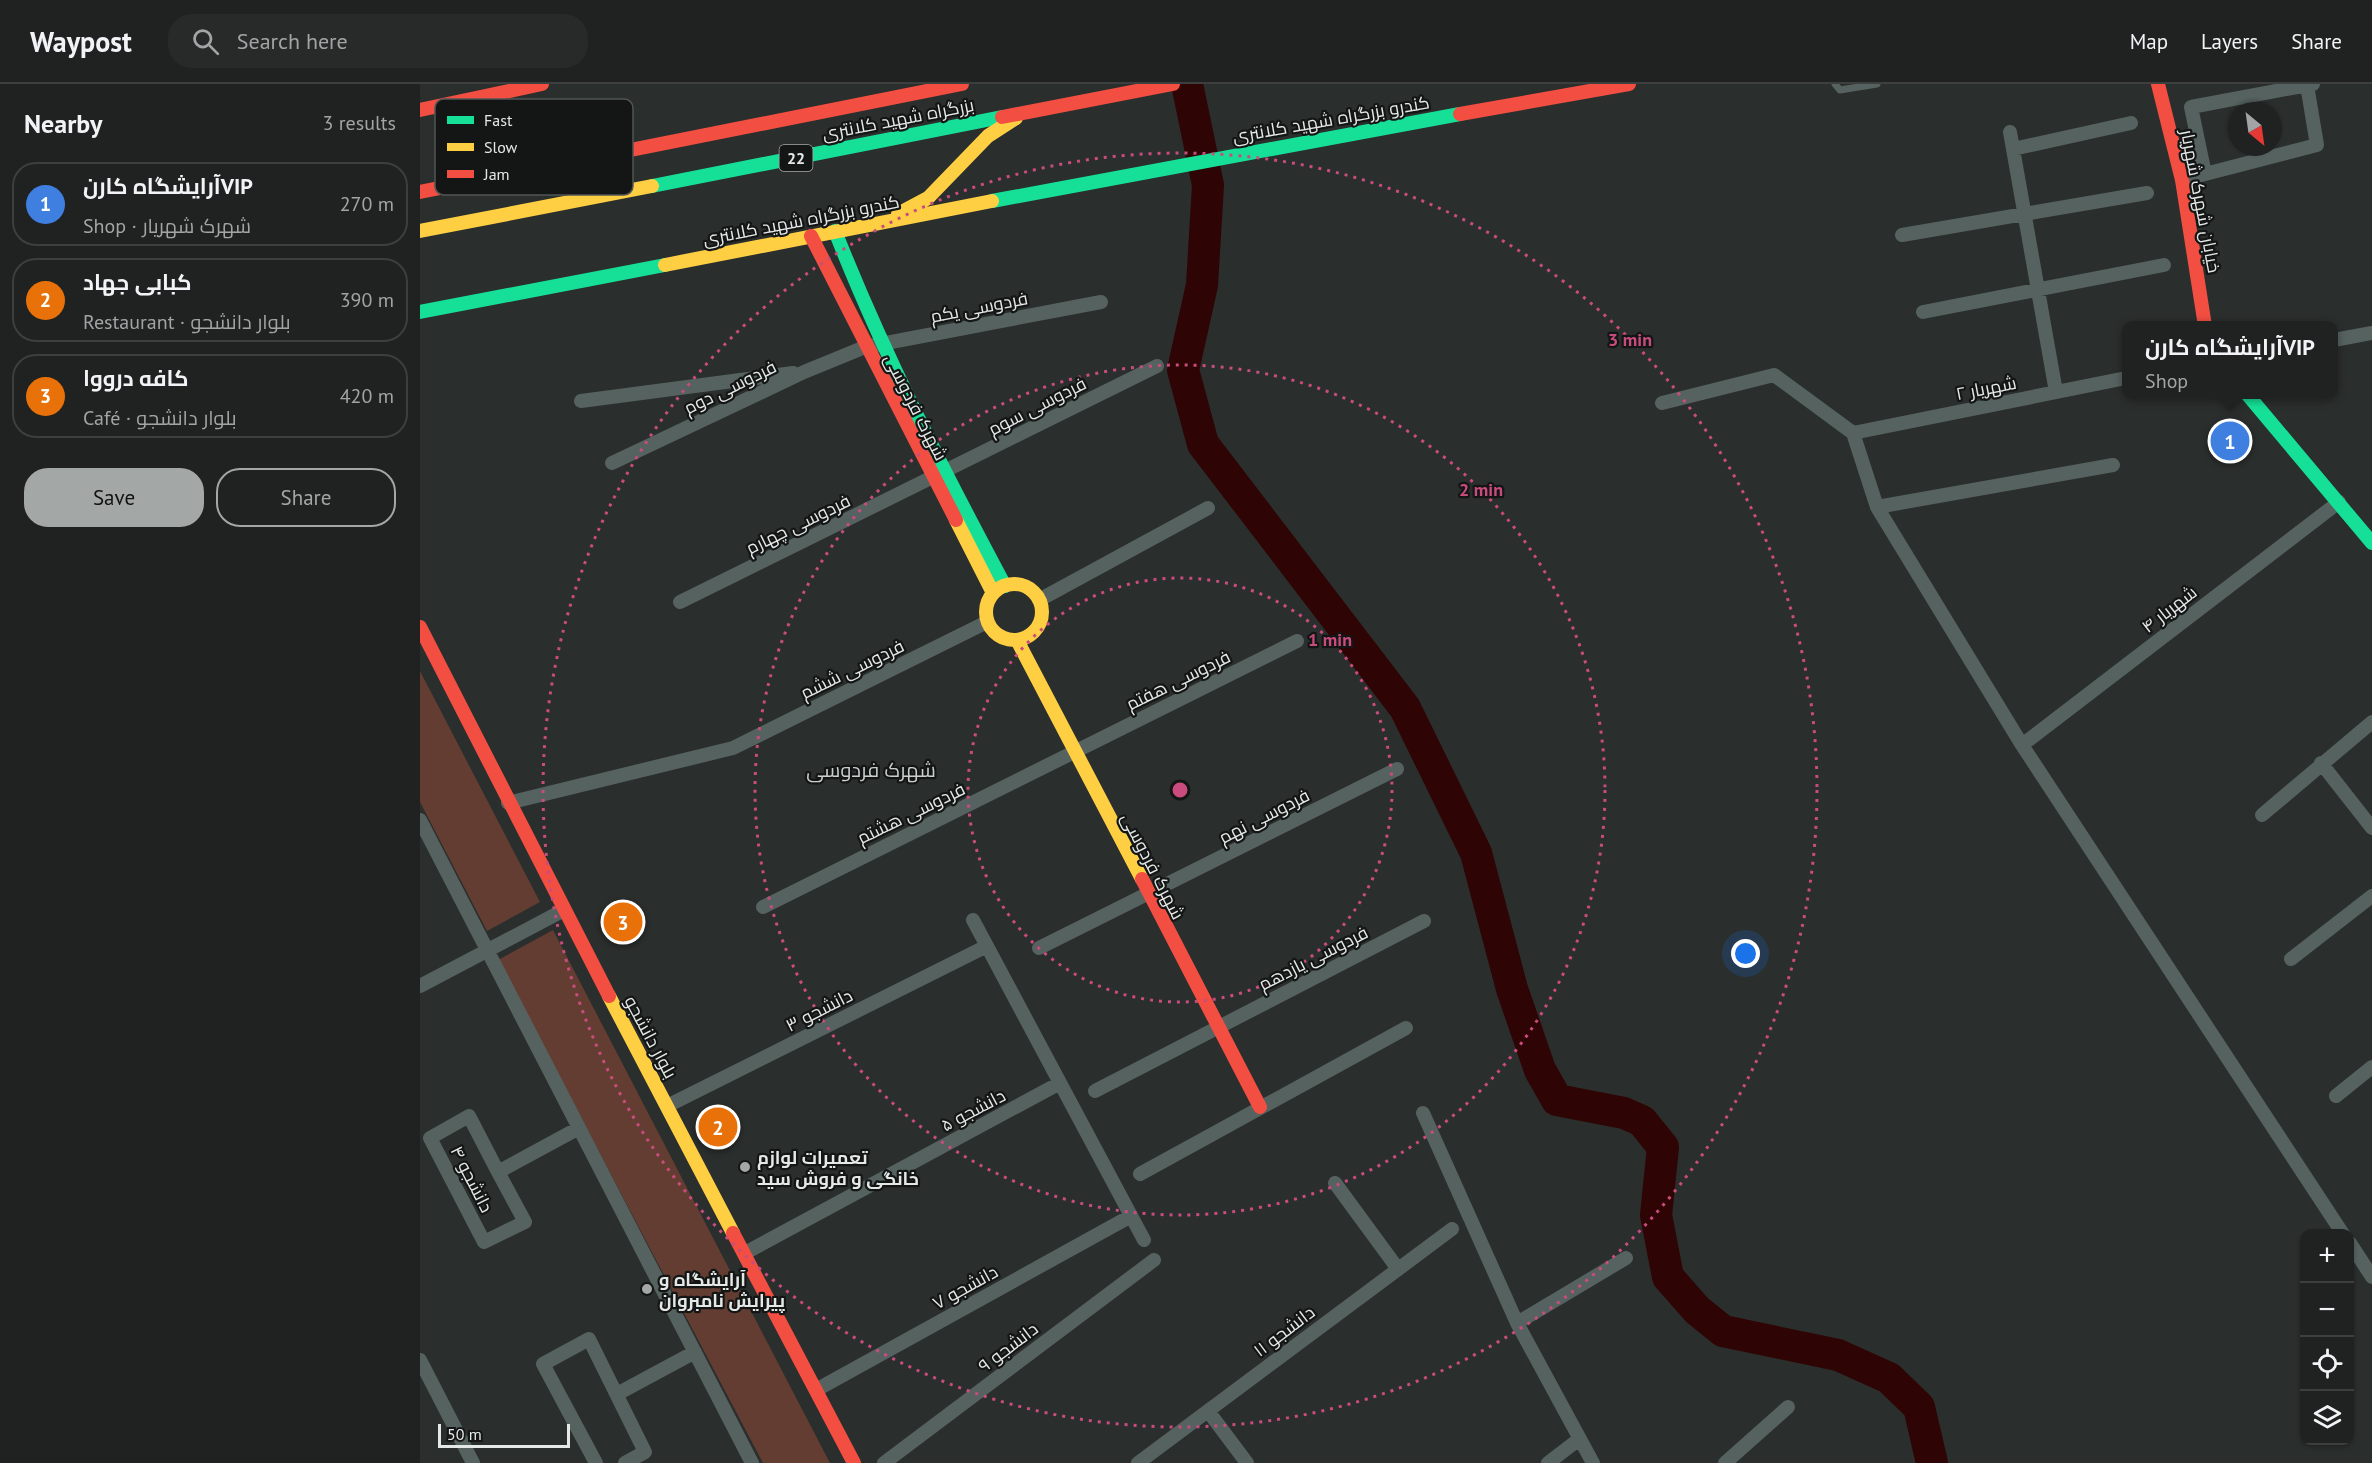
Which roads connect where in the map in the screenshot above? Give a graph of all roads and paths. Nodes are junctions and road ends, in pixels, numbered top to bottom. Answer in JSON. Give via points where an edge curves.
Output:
{"nodes":[{"id":1,"x":538,"y":84,"type":"edge"},
{"id":2,"x":962,"y":84,"type":"edge"},
{"id":3,"x":1172,"y":84,"type":"edge"},
{"id":4,"x":1629,"y":84,"type":"edge"},
{"id":5,"x":1835,"y":84,"type":"edge"},
{"id":6,"x":1877,"y":84,"type":"edge"},
{"id":7,"x":2158,"y":84,"type":"edge"},
{"id":8,"x":2310,"y":85,"type":"edge"},
{"id":9,"x":470,"y":99,"type":"edge"},
{"id":10,"x":435,"y":107,"type":"edge"},
{"id":11,"x":420,"y":110,"type":"edge"},
{"id":12,"x":1024,"y":113,"type":"junction"},
{"id":13,"x":2131,"y":123,"type":"dead end"},
{"id":14,"x":2010,"y":132,"type":"dead end"},
{"id":15,"x":2013,"y":149,"type":"junction"},
{"id":16,"x":633,"y":150,"type":"edge"},
{"id":17,"x":2205,"y":174,"type":"junction"},
{"id":18,"x":2182,"y":180,"type":"junction"},
{"id":19,"x":435,"y":189,"type":"edge"},
{"id":20,"x":633,"y":189,"type":"edge"},
{"id":21,"x":420,"y":192,"type":"edge"},
{"id":22,"x":2147,"y":193,"type":"dead end"},
{"id":23,"x":604,"y":195,"type":"edge"},
{"id":24,"x":2025,"y":215,"type":"junction"},
{"id":25,"x":877,"y":225,"type":"junction"},
{"id":26,"x":420,"y":231,"type":"edge"},
{"id":27,"x":836,"y":231,"type":"junction"},
{"id":28,"x":1902,"y":236,"type":"dead end"},
{"id":29,"x":811,"y":237,"type":"junction"},
{"id":30,"x":2164,"y":266,"type":"dead end"},
{"id":31,"x":2038,"y":290,"type":"junction"},
{"id":32,"x":1101,"y":302,"type":"dead end"},
{"id":33,"x":420,"y":312,"type":"edge"},
{"id":34,"x":1923,"y":312,"type":"dead end"},
{"id":35,"x":2204,"y":321,"type":"edge"},
{"id":36,"x":2372,"y":333,"type":"edge"},
{"id":37,"x":2338,"y":339,"type":"edge"},
{"id":38,"x":885,"y":344,"type":"junction"},
{"id":39,"x":865,"y":346,"type":"junction"},
{"id":40,"x":1157,"y":366,"type":"dead end"},
{"id":41,"x":804,"y":372,"type":"junction"},
{"id":42,"x":2122,"y":379,"type":"edge"},
{"id":43,"x":2056,"y":392,"type":"junction"},
{"id":44,"x":2251,"y":399,"type":"edge"},
{"id":45,"x":581,"y":401,"type":"dead end"},
{"id":46,"x":1662,"y":403,"type":"dead end"},
{"id":47,"x":1853,"y":433,"type":"junction"},
{"id":48,"x":612,"y":464,"type":"dead end"},
{"id":49,"x":2113,"y":465,"type":"dead end"},
{"id":50,"x":938,"y":475,"type":"junction"},
{"id":51,"x":2339,"y":502,"type":"junction"},
{"id":52,"x":1877,"y":507,"type":"junction"},
{"id":53,"x":1208,"y":508,"type":"dead end"},
{"id":54,"x":2372,"y":543,"type":"edge"},
{"id":55,"x":999,"y":590,"type":"junction"},
{"id":56,"x":1039,"y":600,"type":"junction"},
{"id":57,"x":680,"y":602,"type":"dead end"},
{"id":58,"x":987,"y":622,"type":"junction"},
{"id":59,"x":420,"y":627,"type":"edge"},
{"id":60,"x":1021,"y":639,"type":"junction"},
{"id":61,"x":1297,"y":641,"type":"dead end"},
{"id":62,"x":2372,"y":722,"type":"edge"},
{"id":63,"x":2022,"y":745,"type":"junction"},
{"id":64,"x":1079,"y":750,"type":"junction"},
{"id":65,"x":2320,"y":763,"type":"junction"},
{"id":66,"x":1397,"y":769,"type":"dead end"},
{"id":67,"x":508,"y":803,"type":"junction"},
{"id":68,"x":2262,"y":815,"type":"dead end"},
{"id":69,"x":420,"y":820,"type":"edge"},
{"id":70,"x":2372,"y":828,"type":"edge"},
{"id":71,"x":1151,"y":892,"type":"junction"},
{"id":72,"x":2372,"y":896,"type":"edge"},
{"id":73,"x":763,"y":907,"type":"dead end"},
{"id":74,"x":564,"y":910,"type":"junction"},
{"id":75,"x":973,"y":920,"type":"dead end"},
{"id":76,"x":1424,"y":921,"type":"dead end"},
{"id":77,"x":987,"y":946,"type":"junction"},
{"id":78,"x":1039,"y":948,"type":"dead end"},
{"id":79,"x":487,"y":951,"type":"junction"},
{"id":80,"x":2291,"y":959,"type":"dead end"},
{"id":81,"x":420,"y":986,"type":"edge"},
{"id":82,"x":1222,"y":1025,"type":"junction"},
{"id":83,"x":1406,"y":1028,"type":"dead end"},
{"id":84,"x":2372,"y":1067,"type":"edge"},
{"id":85,"x":1060,"y":1083,"type":"junction"},
{"id":86,"x":1095,"y":1091,"type":"dead end"},
{"id":87,"x":2336,"y":1096,"type":"dead end"},
{"id":88,"x":1265,"y":1104,"type":"junction"},
{"id":89,"x":667,"y":1106,"type":"junction"},
{"id":90,"x":1423,"y":1113,"type":"dead end"},
{"id":91,"x":579,"y":1128,"type":"junction"},
{"id":92,"x":498,"y":1172,"type":"junction"},
{"id":93,"x":1140,"y":1174,"type":"dead end"},
{"id":94,"x":1335,"y":1183,"type":"dead end"},
{"id":95,"x":1131,"y":1216,"type":"junction"},
{"id":96,"x":1452,"y":1229,"type":"dead end"},
{"id":97,"x":2340,"y":1229,"type":"edge"},
{"id":98,"x":1144,"y":1240,"type":"dead end"},
{"id":99,"x":2354,"y":1250,"type":"edge"},
{"id":100,"x":744,"y":1253,"type":"junction"},
{"id":101,"x":1626,"y":1258,"type":"dead end"},
{"id":102,"x":1155,"y":1260,"type":"dead end"},
{"id":103,"x":1398,"y":1269,"type":"junction"},
{"id":104,"x":2372,"y":1277,"type":"edge"},
{"id":105,"x":1517,"y":1323,"type":"junction"},
{"id":106,"x":695,"y":1352,"type":"junction"},
{"id":107,"x":420,"y":1360,"type":"edge"},
{"id":108,"x":816,"y":1390,"type":"junction"},
{"id":109,"x":617,"y":1394,"type":"junction"},
{"id":110,"x":1788,"y":1407,"type":"dead end"},
{"id":111,"x":1208,"y":1411,"type":"junction"},
{"id":112,"x":1578,"y":1440,"type":"junction"},
{"id":113,"x":473,"y":1463,"type":"edge"},
{"id":114,"x":596,"y":1463,"type":"edge"},
{"id":115,"x":625,"y":1463,"type":"edge"},
{"id":116,"x":752,"y":1463,"type":"edge"},
{"id":117,"x":854,"y":1463,"type":"edge"},
{"id":118,"x":884,"y":1463,"type":"edge"},
{"id":119,"x":1138,"y":1463,"type":"edge"},
{"id":120,"x":1247,"y":1463,"type":"edge"},
{"id":121,"x":1548,"y":1463,"type":"edge"},
{"id":122,"x":1593,"y":1463,"type":"edge"},
{"id":123,"x":1725,"y":1463,"type":"edge"}],
"edges":[{"from":1,"to":9,"type":"main road"},
{"from":2,"to":16,"type":"main road","name":"بزرگراه شهید کلانتری","number":"22"},
{"from":3,"to":12,"type":"main road","name":"بزرگراه شهید کلانتری","number":"22"},
{"from":4,"to":25,"type":"main road","name":"کندرو بزرگراه شهید کلانتری","via":[[1216,158]]},
{"from":5,"to":6,"type":"lane","via":[[1840,90]]},
{"from":7,"to":18,"type":"main road","name":"خیابان شهرک شهریار"},
{"from":8,"to":17,"type":"street","via":[[2317,145]]},
{"from":8,"to":17,"type":"street","via":[[2191,107]]},
{"from":10,"to":11,"type":"main road"},
{"from":12,"to":20,"type":"main road","name":"بزرگراه شهید کلانتری","number":"22"},
{"from":12,"to":25,"type":"main road","via":[[988,136],[928,198]]},
{"from":13,"to":15,"type":"street"},
{"from":14,"to":15,"type":"street"},
{"from":15,"to":24,"type":"street"},
{"from":17,"to":18,"type":"street"},
{"from":18,"to":35,"type":"main road","name":"خیابان شهرک شهریار"},
{"from":19,"to":21,"type":"main road","name":"بزرگراه شهید کلانتری","number":"22"},
{"from":22,"to":24,"type":"street"},
{"from":23,"to":26,"type":"main road","name":"بزرگراه شهید کلانتری","number":"22"},
{"from":24,"to":28,"type":"street"},
{"from":24,"to":31,"type":"street"},
{"from":25,"to":27,"type":"main road","name":"کندرو بزرگراه شهید کلانتری"},
{"from":27,"to":29,"type":"main road","name":"کندرو بزرگراه شهید کلانتری"},
{"from":27,"to":38,"type":"main road","name":"شهرک فردوسی"},
{"from":29,"to":33,"type":"main road","name":"کندرو بزرگراه شهید کلانتری"},
{"from":29,"to":39,"type":"main road","name":"شهرک فردوسی"},
{"from":30,"to":31,"type":"street"},
{"from":31,"to":34,"type":"street"},
{"from":31,"to":43,"type":"street"},
{"from":32,"to":38,"type":"street","name":"فردوسی یکم"},
{"from":36,"to":37,"type":"street"},
{"from":38,"to":39,"type":"street","name":"فردوسی یکم"},
{"from":38,"to":50,"type":"main road","name":"شهرک فردوسی"},
{"from":39,"to":41,"type":"street","name":"فردوسی دوم"},
{"from":39,"to":50,"type":"main road","name":"شهرک فردوسی"},
{"from":40,"to":50,"type":"street","name":"فردوسی سوم"},
{"from":41,"to":45,"type":"street"},
{"from":41,"to":48,"type":"street","name":"فردوسی دوم"},
{"from":42,"to":43,"type":"street","name":"۲ شهریار"},
{"from":43,"to":47,"type":"street","name":"۲ شهریار"},
{"from":44,"to":51,"type":"main road"},
{"from":46,"to":47,"type":"street","via":[[1774,375]]},
{"from":47,"to":52,"type":"street"},
{"from":49,"to":52,"type":"street"},
{"from":50,"to":55,"type":"main road","name":"شهرک فردوسی"},
{"from":50,"to":57,"type":"street","name":"فردوسی چهارم"},
{"from":51,"to":54,"type":"main road"},
{"from":51,"to":63,"type":"street","name":"شهریار ۴"},
{"from":52,"to":63,"type":"street"},
{"from":53,"to":56,"type":"street"},
{"from":55,"to":56,"type":"main road","via":[[1018,584]]},
{"from":55,"to":58,"type":"main road","via":[[986,607]]},
{"from":56,"to":60,"type":"main road","via":[[1039,626]]},
{"from":58,"to":60,"type":"main road","via":[[996,634],[1009,641]]},
{"from":58,"to":67,"type":"street","name":"فردوسی ششم","via":[[733,748]]},
{"from":59,"to":67,"type":"main road","name":"بلوار دانشجو"},
{"from":60,"to":64,"type":"main road","name":"شهرک فردوسی"},
{"from":61,"to":64,"type":"street","name":"فردوسی هفتم"},
{"from":62,"to":65,"type":"street"},
{"from":63,"to":97,"type":"street"},
{"from":64,"to":71,"type":"main road","name":"شهرک فردوسی"},
{"from":64,"to":73,"type":"street","name":"فردوسی هشتم"},
{"from":65,"to":68,"type":"street"},
{"from":65,"to":70,"type":"street"},
{"from":66,"to":71,"type":"street","name":"فردوسی نهم"},
{"from":67,"to":74,"type":"main road","name":"بلوار دانشجو"},
{"from":69,"to":79,"type":"street"},
{"from":71,"to":78,"type":"street","name":"فردوسی نهم"},
{"from":71,"to":82,"type":"main road","name":"شهرک فردوسی"},
{"from":72,"to":80,"type":"street"},
{"from":74,"to":79,"type":"street"},
{"from":74,"to":89,"type":"main road","name":"بلوار دانشجو"},
{"from":75,"to":77,"type":"street"},
{"from":76,"to":82,"type":"street","name":"فردوسی یازدهم"},
{"from":77,"to":85,"type":"street"},
{"from":77,"to":89,"type":"street","name":"دانشجو ۳"},
{"from":79,"to":81,"type":"street"},
{"from":79,"to":91,"type":"street"},
{"from":82,"to":86,"type":"street","name":"فردوسی یازدهم"},
{"from":82,"to":88,"type":"main road","name":"شهرک فردوسی"},
{"from":83,"to":88,"type":"street"},
{"from":84,"to":87,"type":"street"},
{"from":85,"to":95,"type":"street"},
{"from":85,"to":100,"type":"street","name":"دانشجو ۵"},
{"from":88,"to":93,"type":"street"},
{"from":89,"to":100,"type":"main road","name":"بلوار دانشجو"},
{"from":90,"to":105,"type":"street"},
{"from":91,"to":92,"type":"street","name":"۴ دانشجو"},
{"from":91,"to":106,"type":"street"},
{"from":92,"to":92,"type":"street","name":"۴ دانشجو","via":[[525,1222],[484,1242],[430,1138],[469,1116]]},
{"from":94,"to":103,"type":"street"},
{"from":95,"to":98,"type":"street"},
{"from":95,"to":108,"type":"street","name":"دانشجو ۷"},
{"from":96,"to":103,"type":"street","name":"دانشجو ۱۱"},
{"from":99,"to":104,"type":"street"},
{"from":100,"to":108,"type":"main road","name":"بلوار دانشجو"},
{"from":101,"to":105,"type":"street"},
{"from":102,"to":118,"type":"street","name":"دانشجو ۹"},
{"from":103,"to":111,"type":"street","name":"دانشجو ۱۱"},
{"from":105,"to":112,"type":"street"},
{"from":106,"to":109,"type":"street"},
{"from":106,"to":116,"type":"street"},
{"from":107,"to":113,"type":"street"},
{"from":108,"to":117,"type":"main road","name":"بلوار دانشجو"},
{"from":109,"to":114,"type":"street","via":[[589,1339],[543,1364]]},
{"from":109,"to":115,"type":"street","via":[[645,1452]]},
{"from":110,"to":123,"type":"street"},
{"from":111,"to":119,"type":"street","name":"دانشجو ۱۱"},
{"from":111,"to":120,"type":"street"},
{"from":112,"to":121,"type":"street"},
{"from":112,"to":122,"type":"street"}]}
